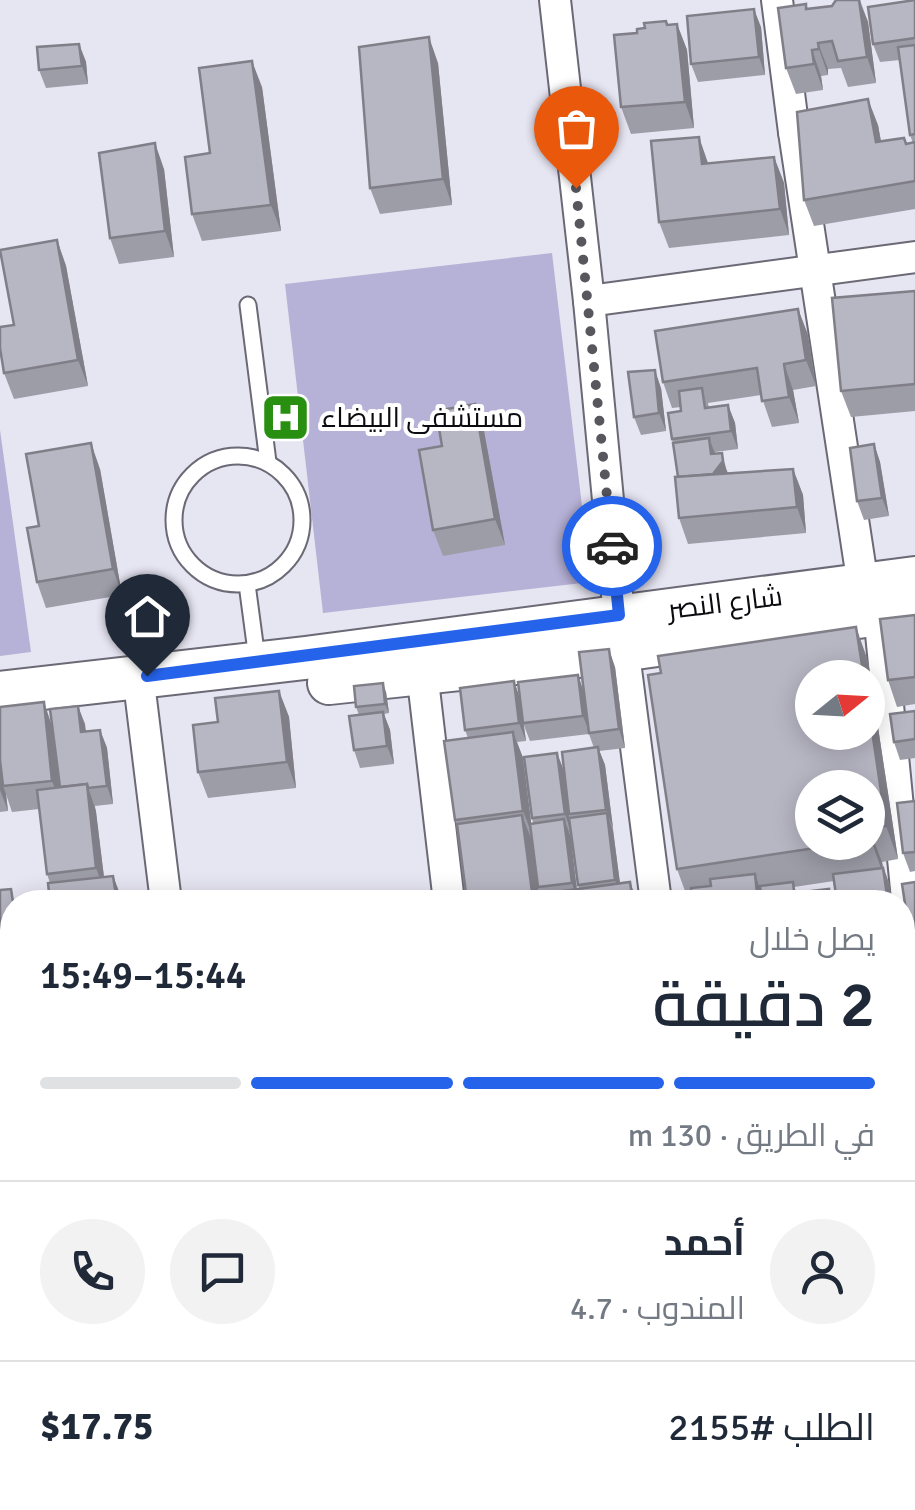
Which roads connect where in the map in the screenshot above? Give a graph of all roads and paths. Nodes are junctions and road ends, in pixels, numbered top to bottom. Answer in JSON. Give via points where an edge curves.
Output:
{"nodes":[{"id":1,"x":555,"y":0,"type":"edge"},
{"id":2,"x":777,"y":0,"type":"edge"},
{"id":3,"x":870,"y":122,"type":"edge"},
{"id":4,"x":794,"y":132,"type":"junction"},
{"id":5,"x":915,"y":257,"type":"edge"},
{"id":6,"x":816,"y":270,"type":"junction"},
{"id":7,"x":589,"y":301,"type":"junction"},
{"id":8,"x":248,"y":305,"type":"dead end"},
{"id":9,"x":268,"y":462,"type":"junction"},
{"id":10,"x":915,"y":578,"type":"edge"},
{"id":11,"x":247,"y":584,"type":"junction"},
{"id":12,"x":886,"y":602,"type":"edge"},
{"id":13,"x":621,"y":632,"type":"junction"},
{"id":14,"x":257,"y":663,"type":"junction"},
{"id":15,"x":306,"y":672,"type":"junction"},
{"id":16,"x":422,"y":672,"type":"junction"},
{"id":17,"x":0,"y":693,"type":"edge"},
{"id":18,"x":141,"y":699,"type":"junction"},
{"id":19,"x":0,"y":716,"type":"edge"},
{"id":20,"x":165,"y":890,"type":"edge"},
{"id":21,"x":447,"y":890,"type":"edge"},
{"id":22,"x":654,"y":890,"type":"edge"},
{"id":23,"x":908,"y":890,"type":"edge"}],
"edges":[{"from":1,"to":7,"type":"street"},
{"from":2,"to":4,"type":"street"},
{"from":3,"to":4,"type":"street"},
{"from":4,"to":6,"type":"street"},
{"from":5,"to":6,"type":"street"},
{"from":6,"to":7,"type":"street"},
{"from":6,"to":12,"type":"street"},
{"from":7,"to":13,"type":"street"},
{"from":8,"to":9,"type":"lane"},
{"from":9,"to":11,"type":"lane","via":[[292,484],[302,514],[297,547],[277,572]]},
{"from":9,"to":11,"type":"lane","via":[[238,455],[210,462],[186,481],[174,508],[176,539],[192,565],[217,581]]},
{"from":10,"to":12,"type":"street","name":"شارع النصر"},
{"from":11,"to":14,"type":"lane"},
{"from":12,"to":13,"type":"street","name":"شارع النصر"},
{"from":12,"to":23,"type":"street"},
{"from":13,"to":15,"type":"street","name":"شارع النصر"},
{"from":13,"to":16,"type":"street","name":"شارع النصر"},
{"from":13,"to":22,"type":"street"},
{"from":14,"to":15,"type":"street","name":"شارع النصر"},
{"from":14,"to":17,"type":"street","name":"شارع النصر"},
{"from":15,"to":16,"type":"street","name":"شارع النصر"},
{"from":15,"to":18,"type":"street","name":"شارع النصر"},
{"from":16,"to":21,"type":"street"},
{"from":18,"to":19,"type":"street","name":"شارع النصر"},
{"from":18,"to":20,"type":"street"}]}
